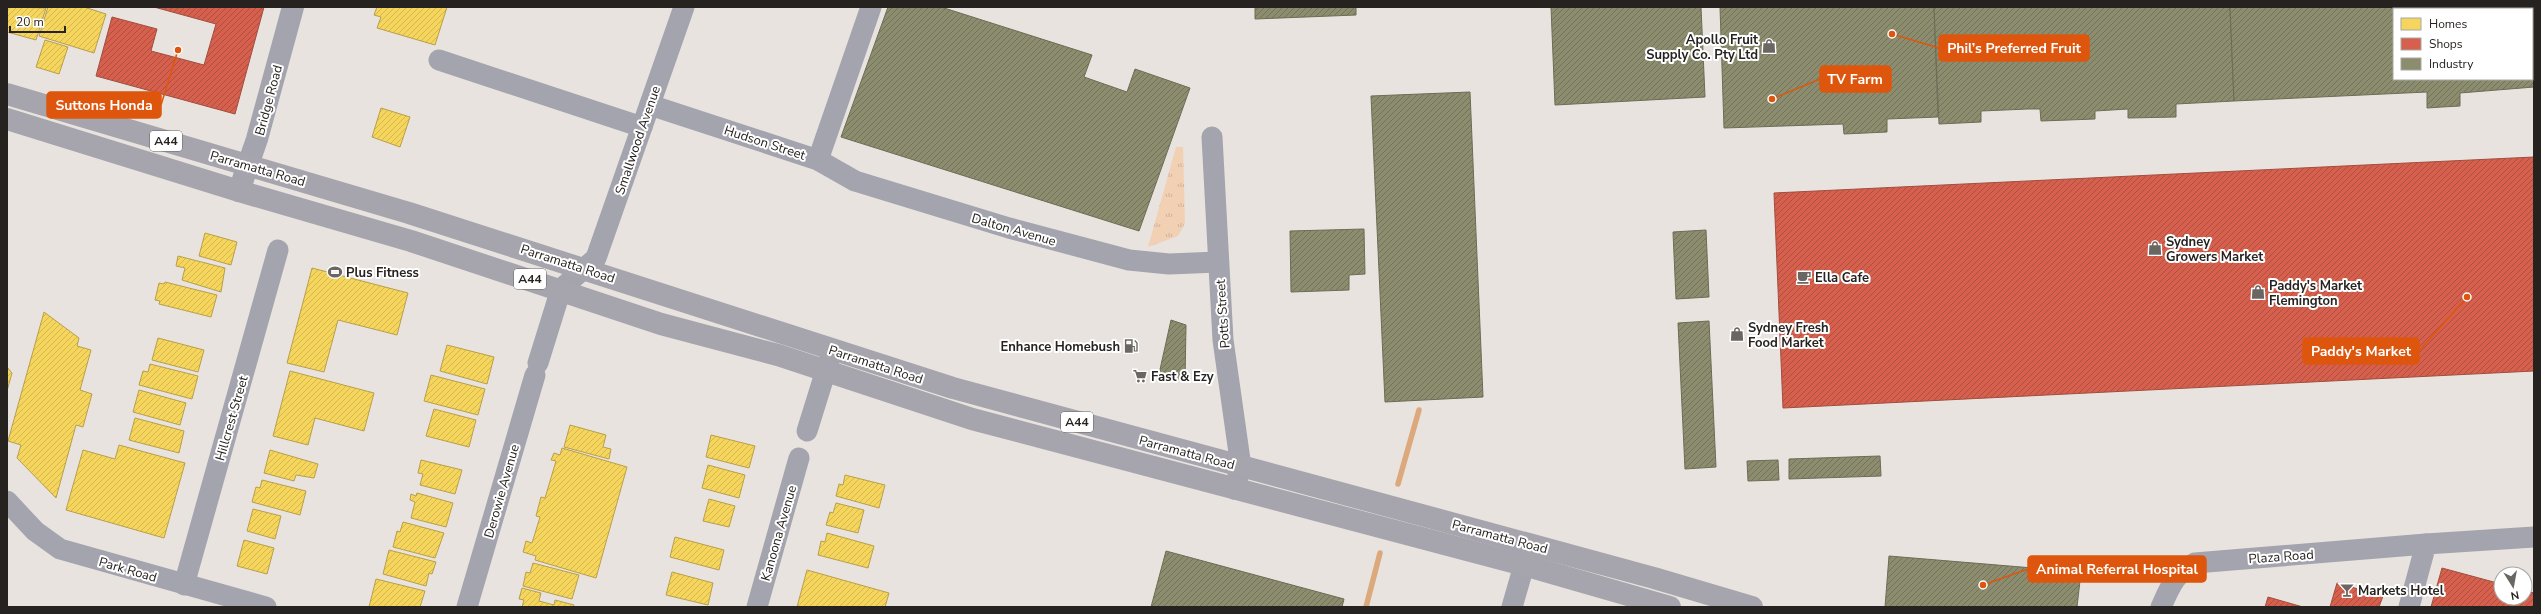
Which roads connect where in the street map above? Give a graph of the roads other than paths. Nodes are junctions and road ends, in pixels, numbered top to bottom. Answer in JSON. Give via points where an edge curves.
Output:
{"nodes":[{"id":1,"x":293,"y":7,"type":"edge"},
{"id":2,"x":684,"y":7,"type":"edge"},
{"id":3,"x":871,"y":7,"type":"edge"},
{"id":4,"x":439,"y":60,"type":"dead end"},
{"id":5,"x":7,"y":94,"type":"edge"},
{"id":6,"x":650,"y":105,"type":"junction"},
{"id":7,"x":7,"y":119,"type":"edge"},
{"id":8,"x":642,"y":128,"type":"junction"},
{"id":9,"x":1212,"y":137,"type":"dead end"},
{"id":10,"x":818,"y":160,"type":"junction"},
{"id":11,"x":249,"y":165,"type":"junction"},
{"id":12,"x":240,"y":191,"type":"junction"},
{"id":13,"x":278,"y":250,"type":"dead end"},
{"id":14,"x":1218,"y":262,"type":"junction"},
{"id":15,"x":584,"y":268,"type":"junction"},
{"id":16,"x":561,"y":289,"type":"junction"},
{"id":17,"x":832,"y":350,"type":"junction"},
{"id":18,"x":825,"y":372,"type":"junction"},
{"id":19,"x":808,"y":432,"type":"dead end"},
{"id":20,"x":799,"y":458,"type":"dead end"},
{"id":21,"x":1240,"y":467,"type":"junction"},
{"id":22,"x":1234,"y":489,"type":"junction"},
{"id":23,"x":7,"y":501,"type":"edge"},
{"id":24,"x":2534,"y":537,"type":"edge"},
{"id":25,"x":1530,"y":544,"type":"junction"},
{"id":26,"x":2426,"y":544,"type":"junction"},
{"id":27,"x":1524,"y":565,"type":"junction"},
{"id":28,"x":184,"y":585,"type":"junction"},
{"id":29,"x":266,"y":607,"type":"edge"},
{"id":30,"x":467,"y":607,"type":"edge"},
{"id":31,"x":757,"y":607,"type":"edge"},
{"id":32,"x":1512,"y":607,"type":"edge"},
{"id":33,"x":1670,"y":607,"type":"edge"},
{"id":34,"x":1752,"y":607,"type":"edge"},
{"id":35,"x":2161,"y":607,"type":"edge"},
{"id":36,"x":2409,"y":607,"type":"edge"}],
"edges":[{"from":1,"to":11,"type":"street","name":"Bridge Road"},
{"from":2,"to":6,"type":"street","name":"Smallwood Avenue"},
{"from":3,"to":10,"type":"street","name":"Hudson Street"},
{"from":4,"to":8,"type":"street"},
{"from":5,"to":11,"type":"highway","name":"Parramatta Road","number":"A44"},
{"from":6,"to":8,"type":"street","name":"Smallwood Avenue"},
{"from":6,"to":10,"type":"street","name":"Hudson Street"},
{"from":7,"to":12,"type":"highway","name":"Parramatta Road","number":"A44"},
{"from":8,"to":15,"type":"street","name":"Smallwood Avenue","via":[[596,258]]},
{"from":9,"to":14,"type":"street","name":"Potts Street"},
{"from":10,"to":14,"type":"street","name":"Dalton Avenue","via":[[855,181],[1008,228],[1129,260],[1169,264]]},
{"from":11,"to":12,"type":"street","name":"Bridge Road"},
{"from":11,"to":15,"type":"highway","name":"Parramatta Road","number":"A44"},
{"from":12,"to":16,"type":"highway","name":"Parramatta Road","number":"A44","via":[[411,241]]},
{"from":13,"to":28,"type":"street","name":"Hillcrest Street"},
{"from":14,"to":21,"type":"street","name":"Potts Street","via":[[1223,340]]},
{"from":15,"to":16,"type":"street","name":"Smallwood Avenue"},
{"from":15,"to":17,"type":"highway","name":"Parramatta Road","number":"A44"},
{"from":16,"to":18,"type":"highway","name":"Parramatta Road","number":"A44","via":[[661,324],[778,355]]},
{"from":16,"to":30,"type":"street","name":"Derowie Avenue"},
{"from":17,"to":18,"type":"street"},
{"from":17,"to":21,"type":"highway","name":"Parramatta Road","number":"A44","via":[[1005,403]]},
{"from":18,"to":19,"type":"street"},
{"from":18,"to":22,"type":"highway","name":"Parramatta Road","number":"A44","via":[[972,419]]},
{"from":20,"to":31,"type":"street","name":"Kanoona Avenue"},
{"from":21,"to":22,"type":"street","name":"Potts Street"},
{"from":21,"to":25,"type":"highway","name":"Parramatta Road","number":"A44"},
{"from":22,"to":27,"type":"highway","name":"Parramatta Road","number":"A44"},
{"from":23,"to":28,"type":"street","name":"Park Road","via":[[35,531],[60,549]]},
{"from":24,"to":26,"type":"street","name":"Plaza Road"},
{"from":25,"to":27,"type":"street"},
{"from":25,"to":34,"type":"highway","name":"Parramatta Road","number":"A44"},
{"from":26,"to":35,"type":"street","name":"Plaza Road","via":[[2195,563],[2183,569],[2173,579]]},
{"from":26,"to":36,"type":"street"},
{"from":27,"to":32,"type":"street"},
{"from":27,"to":33,"type":"highway","name":"Parramatta Road","number":"A44"},
{"from":28,"to":29,"type":"street","name":"Park Road"}]}
